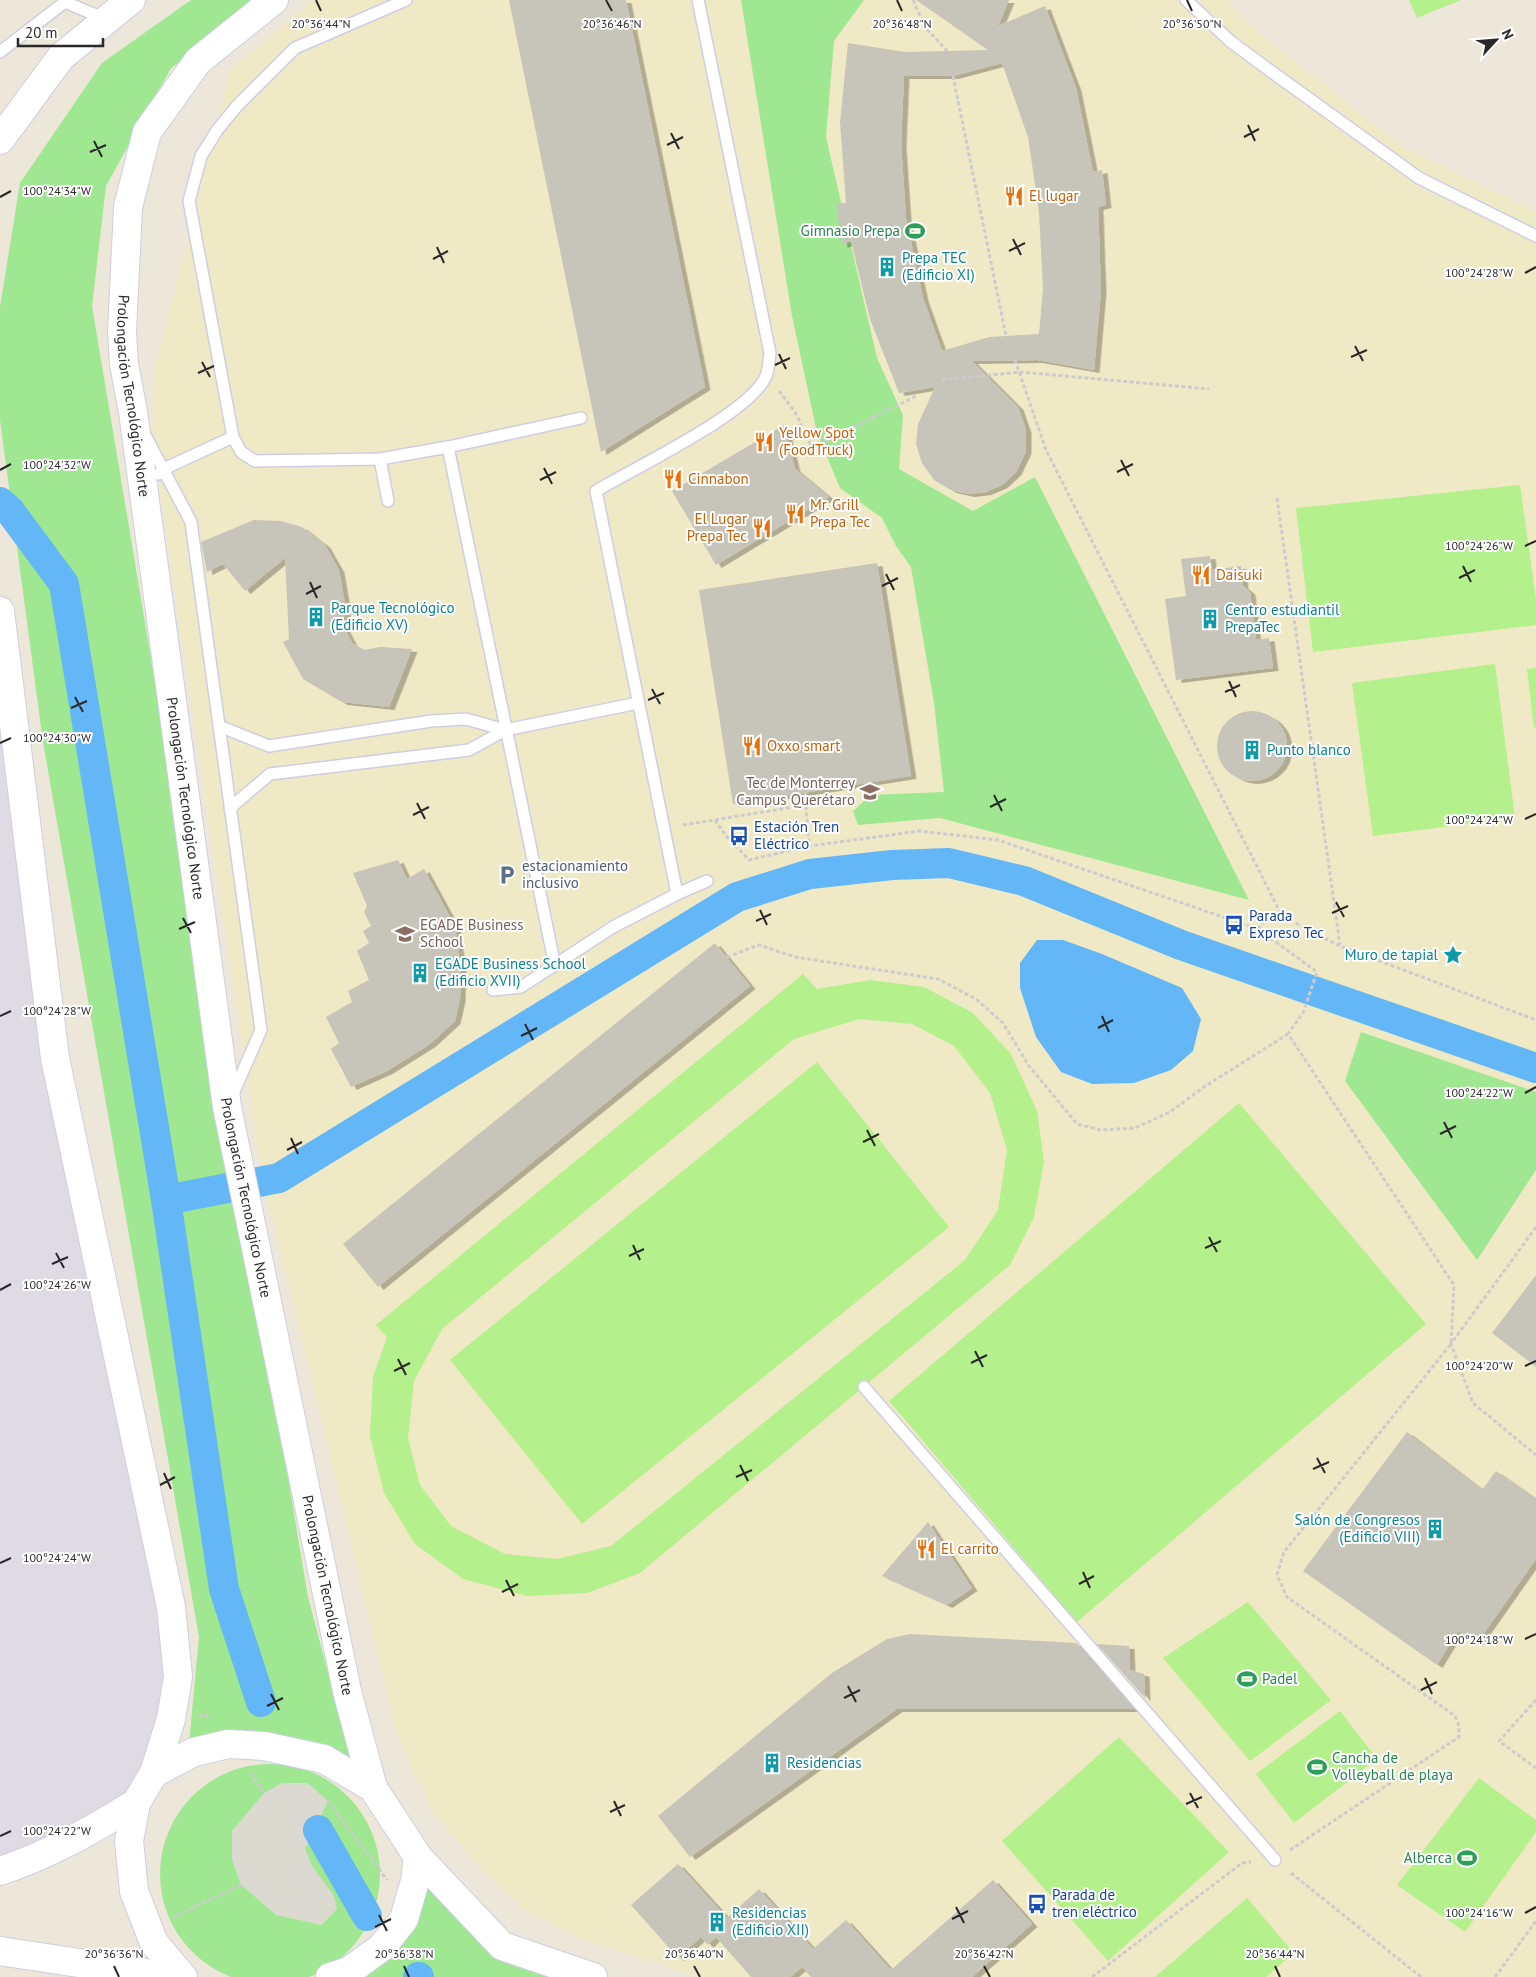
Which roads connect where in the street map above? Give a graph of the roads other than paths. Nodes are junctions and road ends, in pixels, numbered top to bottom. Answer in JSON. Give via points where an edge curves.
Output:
{"nodes":[{"id":1,"x":131,"y":0,"type":"edge"},
{"id":2,"x":274,"y":0,"type":"edge"},
{"id":3,"x":406,"y":0,"type":"edge"},
{"id":4,"x":698,"y":0,"type":"edge"},
{"id":5,"x":1186,"y":0,"type":"edge"},
{"id":6,"x":106,"y":20,"type":"junction"},
{"id":7,"x":0,"y":52,"type":"edge"},
{"id":8,"x":0,"y":140,"type":"edge"},
{"id":9,"x":1536,"y":236,"type":"edge"},
{"id":10,"x":581,"y":418,"type":"dead end"},
{"id":11,"x":233,"y":437,"type":"junction"},
{"id":12,"x":448,"y":447,"type":"junction"},
{"id":13,"x":380,"y":459,"type":"junction"},
{"id":14,"x":153,"y":478,"type":"junction"},
{"id":15,"x":388,"y":502,"type":"dead end"},
{"id":16,"x":0,"y":611,"type":"edge"},
{"id":17,"x":638,"y":703,"type":"junction"},
{"id":18,"x":219,"y":726,"type":"junction"},
{"id":19,"x":506,"y":730,"type":"junction"},
{"id":20,"x":230,"y":808,"type":"junction"},
{"id":21,"x":707,"y":881,"type":"dead end"},
{"id":22,"x":677,"y":894,"type":"junction"},
{"id":23,"x":555,"y":966,"type":"junction"},
{"id":24,"x":493,"y":990,"type":"dead end"},
{"id":25,"x":227,"y":1107,"type":"junction"},
{"id":26,"x":864,"y":1387,"type":"dead end"},
{"id":27,"x":154,"y":1773,"type":"junction"},
{"id":28,"x":373,"y":1788,"type":"junction"},
{"id":29,"x":136,"y":1803,"type":"junction"},
{"id":30,"x":418,"y":1857,"type":"junction"},
{"id":31,"x":1275,"y":1860,"type":"road end"},
{"id":32,"x":0,"y":1871,"type":"edge"},
{"id":33,"x":0,"y":1951,"type":"edge"},
{"id":34,"x":172,"y":1977,"type":"edge"},
{"id":35,"x":183,"y":1977,"type":"edge"},
{"id":36,"x":330,"y":1977,"type":"edge"},
{"id":37,"x":593,"y":1977,"type":"edge"}],
"edges":[{"from":1,"to":6,"type":"main road"},
{"from":2,"to":14,"type":"main road","name":"Prolongación Tecnológico Norte","via":[[198,61],[147,132],[128,217],[122,332],[132,412]]},
{"from":3,"to":11,"type":"lane","via":[[295,48],[237,106],[201,156],[189,201]]},
{"from":4,"to":17,"type":"lane","via":[[770,353],[767,375],[760,387],[723,419],[596,491]]},
{"from":5,"to":9,"type":"lane","via":[[1265,68],[1419,178]]},
{"from":6,"to":7,"type":"lane","via":[[65,2]]},
{"from":6,"to":8,"type":"main road","via":[[61,58]]},
{"from":10,"to":12,"type":"lane"},
{"from":11,"to":13,"type":"lane","via":[[241,452],[255,461]]},
{"from":11,"to":14,"type":"lane"},
{"from":12,"to":13,"type":"lane"},
{"from":12,"to":19,"type":"lane"},
{"from":13,"to":15,"type":"lane"},
{"from":14,"to":18,"type":"lane","via":[[191,522]]},
{"from":14,"to":25,"type":"main road","name":"Prolongación Tecnológico Norte"},
{"from":16,"to":27,"type":"main road","via":[[55,1058],[171,1607],[178,1677]]},
{"from":17,"to":19,"type":"lane"},
{"from":17,"to":22,"type":"lane"},
{"from":18,"to":19,"type":"lane","via":[[269,746],[432,721],[466,719]]},
{"from":18,"to":20,"type":"lane"},
{"from":19,"to":20,"type":"lane","via":[[469,750],[270,774]]},
{"from":19,"to":23,"type":"lane"},
{"from":20,"to":25,"type":"lane","via":[[261,1030]]},
{"from":21,"to":22,"type":"lane"},
{"from":22,"to":23,"type":"lane","via":[[613,927]]},
{"from":23,"to":24,"type":"lane","via":[[521,987]]},
{"from":25,"to":28,"type":"main road","name":"Prolongación Tecnológico Norte","via":[[347,1691]]},
{"from":26,"to":31,"type":"lane"},
{"from":27,"to":28,"type":"main road","via":[[194,1752],[228,1744],[264,1746],[324,1759]]},
{"from":27,"to":29,"type":"main road"},
{"from":28,"to":30,"type":"main road"},
{"from":29,"to":32,"type":"main road","via":[[34,1860]]},
{"from":29,"to":35,"type":"main road","via":[[129,1841],[134,1891],[154,1943]]},
{"from":30,"to":36,"type":"main road","via":[[404,1919],[382,1947],[350,1972]]},
{"from":30,"to":37,"type":"main road","via":[[502,1946]]},
{"from":33,"to":34,"type":"main road"}]}
